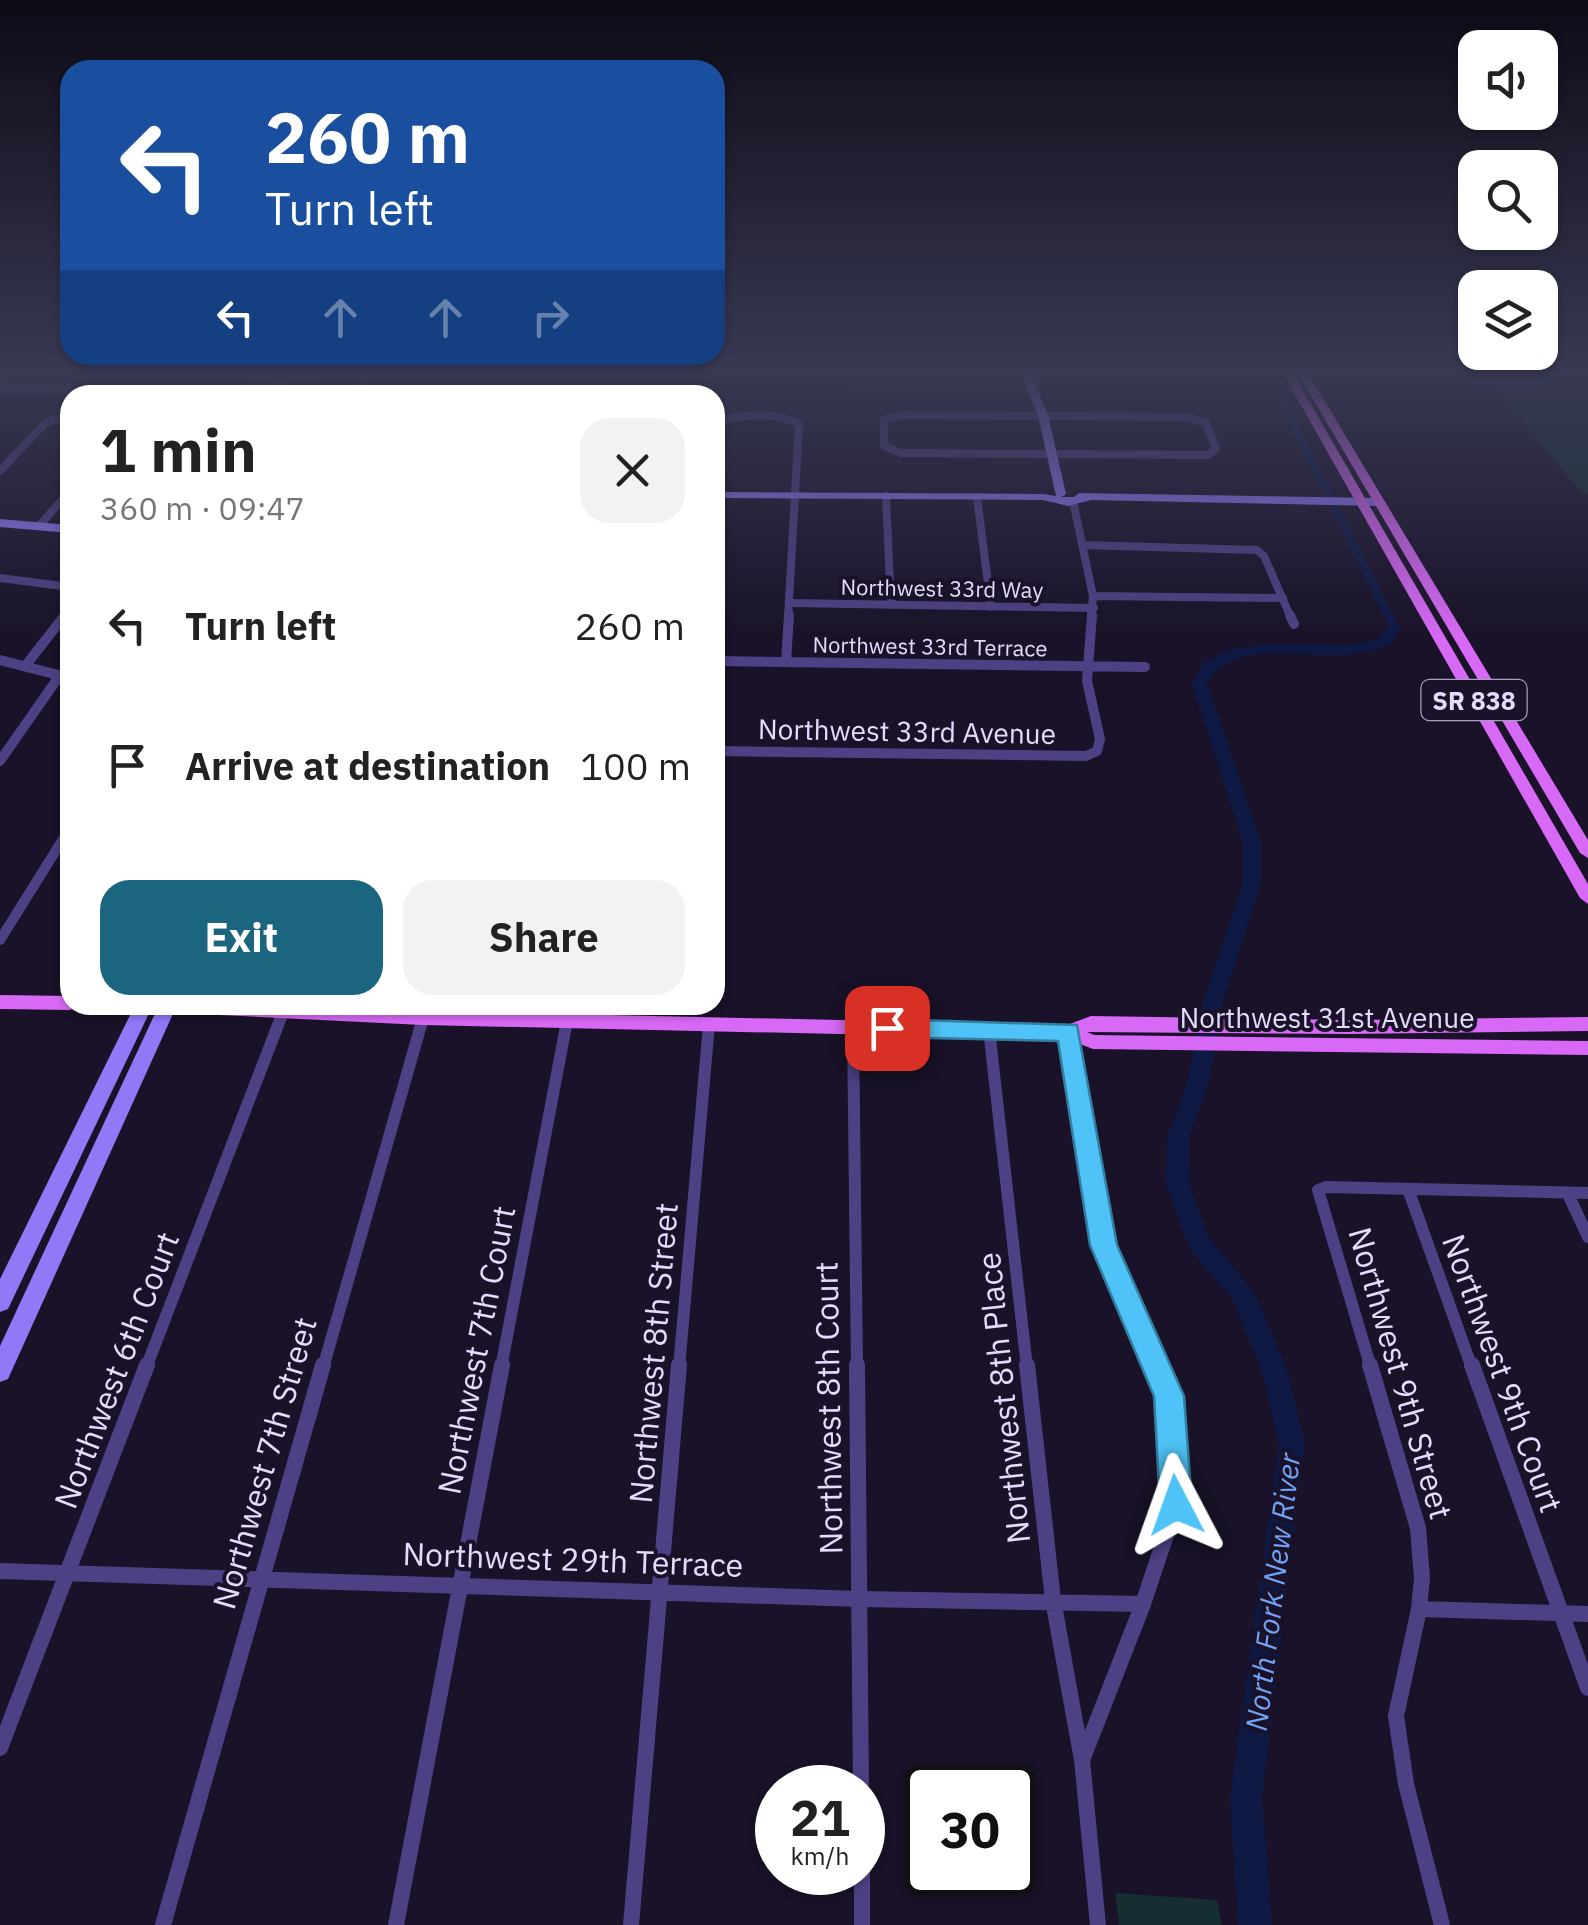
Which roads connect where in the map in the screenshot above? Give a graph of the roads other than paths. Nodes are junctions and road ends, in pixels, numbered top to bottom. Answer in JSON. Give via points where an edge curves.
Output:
{"nodes":[{"id":1,"x":797,"y":460,"type":"edge"},
{"id":2,"x":1054,"y":460,"type":"edge"},
{"id":3,"x":1339,"y":460,"type":"edge"},
{"id":4,"x":1345,"y":460,"type":"edge"},
{"id":5,"x":725,"y":495,"type":"edge"},
{"id":6,"x":795,"y":495,"type":"junction"},
{"id":7,"x":886,"y":496,"type":"junction"},
{"id":8,"x":1068,"y":496,"type":"junction"},
{"id":9,"x":977,"y":497,"type":"junction"},
{"id":10,"x":1362,"y":502,"type":"junction"},
{"id":11,"x":60,"y":503,"type":"edge"},
{"id":12,"x":0,"y":523,"type":"edge"},
{"id":13,"x":40,"y":526,"type":"junction"},
{"id":14,"x":60,"y":528,"type":"edge"},
{"id":15,"x":1082,"y":545,"type":"junction"},
{"id":16,"x":0,"y":578,"type":"edge"},
{"id":17,"x":60,"y":586,"type":"edge"},
{"id":18,"x":1093,"y":596,"type":"junction"},
{"id":19,"x":1283,"y":598,"type":"junction"},
{"id":20,"x":790,"y":603,"type":"junction"},
{"id":21,"x":891,"y":605,"type":"junction"},
{"id":22,"x":992,"y":606,"type":"junction"},
{"id":23,"x":1094,"y":608,"type":"junction"},
{"id":24,"x":60,"y":622,"type":"edge"},
{"id":25,"x":1294,"y":624,"type":"dead end"},
{"id":26,"x":0,"y":660,"type":"edge"},
{"id":27,"x":725,"y":660,"type":"edge"},
{"id":28,"x":786,"y":662,"type":"junction"},
{"id":29,"x":26,"y":665,"type":"junction"},
{"id":30,"x":1088,"y":665,"type":"junction"},
{"id":31,"x":1145,"y":667,"type":"dead end"},
{"id":32,"x":60,"y":675,"type":"edge"},
{"id":33,"x":60,"y":683,"type":"edge"},
{"id":34,"x":725,"y":751,"type":"edge"},
{"id":35,"x":0,"y":761,"type":"edge"},
{"id":36,"x":60,"y":844,"type":"edge"},
{"id":37,"x":1588,"y":853,"type":"edge"},
{"id":38,"x":1588,"y":898,"type":"edge"},
{"id":39,"x":0,"y":940,"type":"edge"},
{"id":40,"x":0,"y":1002,"type":"edge"},
{"id":41,"x":60,"y":1003,"type":"edge"},
{"id":42,"x":139,"y":1015,"type":"edge"},
{"id":43,"x":163,"y":1015,"type":"edge"},
{"id":44,"x":282,"y":1015,"type":"edge"},
{"id":45,"x":353,"y":1015,"type":"edge"},
{"id":46,"x":423,"y":1018,"type":"junction"},
{"id":47,"x":566,"y":1021,"type":"junction"},
{"id":48,"x":709,"y":1024,"type":"junction"},
{"id":49,"x":1588,"y":1024,"type":"edge"},
{"id":50,"x":852,"y":1027,"type":"junction"},
{"id":51,"x":1350,"y":1027,"type":"junction"},
{"id":52,"x":989,"y":1030,"type":"junction"},
{"id":53,"x":1068,"y":1032,"type":"junction"},
{"id":54,"x":1249,"y":1036,"type":"junction"},
{"id":55,"x":1320,"y":1047,"type":"junction"},
{"id":56,"x":1588,"y":1048,"type":"edge"},
{"id":57,"x":1408,"y":1189,"type":"junction"},
{"id":58,"x":1567,"y":1192,"type":"junction"},
{"id":59,"x":1588,"y":1193,"type":"edge"},
{"id":60,"x":1588,"y":1237,"type":"edge"},
{"id":61,"x":0,"y":1302,"type":"edge"},
{"id":62,"x":0,"y":1372,"type":"edge"},
{"id":63,"x":0,"y":1571,"type":"edge"},
{"id":64,"x":67,"y":1575,"type":"junction"},
{"id":65,"x":261,"y":1580,"type":"junction"},
{"id":66,"x":460,"y":1583,"type":"junction"},
{"id":67,"x":660,"y":1592,"type":"junction"},
{"id":68,"x":860,"y":1599,"type":"junction"},
{"id":69,"x":1052,"y":1600,"type":"junction"},
{"id":70,"x":1143,"y":1604,"type":"junction"},
{"id":71,"x":1419,"y":1610,"type":"junction"},
{"id":72,"x":1560,"y":1613,"type":"junction"},
{"id":73,"x":1588,"y":1614,"type":"edge"},
{"id":74,"x":1588,"y":1688,"type":"edge"},
{"id":75,"x":0,"y":1748,"type":"edge"},
{"id":76,"x":1082,"y":1760,"type":"junction"},
{"id":77,"x":861,"y":1765,"type":"edge"},
{"id":78,"x":862,"y":1895,"type":"edge"},
{"id":79,"x":164,"y":1925,"type":"edge"},
{"id":80,"x":396,"y":1925,"type":"edge"},
{"id":81,"x":632,"y":1925,"type":"edge"},
{"id":82,"x":862,"y":1925,"type":"edge"},
{"id":83,"x":1098,"y":1925,"type":"edge"},
{"id":84,"x":1442,"y":1925,"type":"edge"}],
"edges":[{"from":1,"to":6,"type":"street"},
{"from":2,"to":8,"type":"street"},
{"from":3,"to":10,"type":"main road","number":"SR 838"},
{"from":4,"to":10,"type":"main road","number":"SR 838"},
{"from":5,"to":6,"type":"street"},
{"from":6,"to":7,"type":"street"},
{"from":6,"to":20,"type":"street"},
{"from":7,"to":9,"type":"street"},
{"from":7,"to":21,"type":"street"},
{"from":8,"to":9,"type":"street"},
{"from":8,"to":10,"type":"street"},
{"from":8,"to":15,"type":"street"},
{"from":9,"to":22,"type":"street"},
{"from":10,"to":37,"type":"main road","number":"SR 838"},
{"from":10,"to":38,"type":"main road","number":"SR 838"},
{"from":11,"to":13,"type":"street"},
{"from":12,"to":13,"type":"street"},
{"from":13,"to":14,"type":"street"},
{"from":15,"to":18,"type":"street"},
{"from":15,"to":19,"type":"street","via":[[1257,550]]},
{"from":16,"to":17,"type":"street"},
{"from":18,"to":19,"type":"street"},
{"from":18,"to":23,"type":"street"},
{"from":19,"to":25,"type":"street"},
{"from":20,"to":21,"type":"street","name":"Northwest 33rd Way"},
{"from":20,"to":28,"type":"street"},
{"from":21,"to":22,"type":"street","name":"Northwest 33rd Way"},
{"from":22,"to":23,"type":"street","name":"Northwest 33rd Way"},
{"from":23,"to":30,"type":"street"},
{"from":24,"to":29,"type":"street"},
{"from":26,"to":29,"type":"street"},
{"from":27,"to":28,"type":"street","name":"Northwest 33rd Terrace"},
{"from":28,"to":30,"type":"street","name":"Northwest 33rd Terrace"},
{"from":29,"to":32,"type":"street"},
{"from":30,"to":31,"type":"street","name":"Northwest 33rd Terrace"},
{"from":30,"to":34,"type":"street","name":"Northwest 33rd Avenue","via":[[1100,739],[1097,751],[1086,756]]},
{"from":33,"to":35,"type":"street"},
{"from":36,"to":39,"type":"street"},
{"from":40,"to":41,"type":"main road"},
{"from":42,"to":61,"type":"street"},
{"from":43,"to":62,"type":"street"},
{"from":44,"to":64,"type":"street","name":"Northwest 6th Court"},
{"from":45,"to":46,"type":"main road","name":"Northwest 31st Avenue"},
{"from":46,"to":47,"type":"main road","name":"Northwest 31st Avenue"},
{"from":46,"to":65,"type":"street","name":"Northwest 7th Street"},
{"from":47,"to":48,"type":"main road","name":"Northwest 31st Avenue"},
{"from":47,"to":66,"type":"street","name":"Northwest 7th Court"},
{"from":48,"to":50,"type":"main road","name":"Northwest 31st Avenue"},
{"from":48,"to":67,"type":"street","name":"Northwest 8th Street"},
{"from":49,"to":51,"type":"main road","name":"Northwest 31st Avenue"},
{"from":50,"to":52,"type":"main road","name":"Northwest 31st Avenue"},
{"from":50,"to":68,"type":"street","name":"Northwest 8th Court"},
{"from":51,"to":54,"type":"main road","name":"Northwest 31st Avenue"},
{"from":51,"to":55,"type":"main road"},
{"from":52,"to":53,"type":"main road","name":"Northwest 31st Avenue"},
{"from":52,"to":69,"type":"street","name":"Northwest 8th Place"},
{"from":53,"to":54,"type":"main road","name":"Northwest 31st Avenue","via":[[1093,1042]]},
{"from":53,"to":70,"type":"street","via":[[1103,1245],[1169,1396],[1176,1505]]},
{"from":54,"to":55,"type":"main road","name":"Northwest 31st Avenue"},
{"from":55,"to":56,"type":"main road","name":"Northwest 31st Avenue"},
{"from":57,"to":58,"type":"street"},
{"from":57,"to":71,"type":"street","name":"Northwest 9th Street","via":[[1318,1190],[1418,1528]]},
{"from":57,"to":72,"type":"street","name":"Northwest 9th Court"},
{"from":58,"to":59,"type":"street"},
{"from":58,"to":60,"type":"street"},
{"from":63,"to":64,"type":"street","name":"Northwest 29th Terrace"},
{"from":64,"to":65,"type":"street","name":"Northwest 29th Terrace"},
{"from":64,"to":75,"type":"street","name":"Northwest 6th Court"},
{"from":65,"to":66,"type":"street","name":"Northwest 29th Terrace"},
{"from":65,"to":79,"type":"street","name":"Northwest 7th Street"},
{"from":66,"to":67,"type":"street","name":"Northwest 29th Terrace"},
{"from":66,"to":80,"type":"street","name":"Northwest 7th Court"},
{"from":67,"to":68,"type":"street","name":"Northwest 29th Terrace"},
{"from":67,"to":81,"type":"street","name":"Northwest 8th Street"},
{"from":68,"to":69,"type":"street","name":"Northwest 29th Terrace"},
{"from":68,"to":77,"type":"street","name":"Northwest 8th Court"},
{"from":69,"to":70,"type":"street","name":"Northwest 29th Terrace"},
{"from":69,"to":76,"type":"street","name":"Northwest 8th Place"},
{"from":70,"to":76,"type":"street"},
{"from":71,"to":72,"type":"street"},
{"from":71,"to":84,"type":"street","name":"Northwest 9th Street","via":[[1396,1716]]},
{"from":72,"to":73,"type":"street"},
{"from":72,"to":74,"type":"street","name":"Northwest 9th Court"},
{"from":76,"to":83,"type":"street","name":"Northwest 8th Place"},
{"from":78,"to":82,"type":"street"}]}
